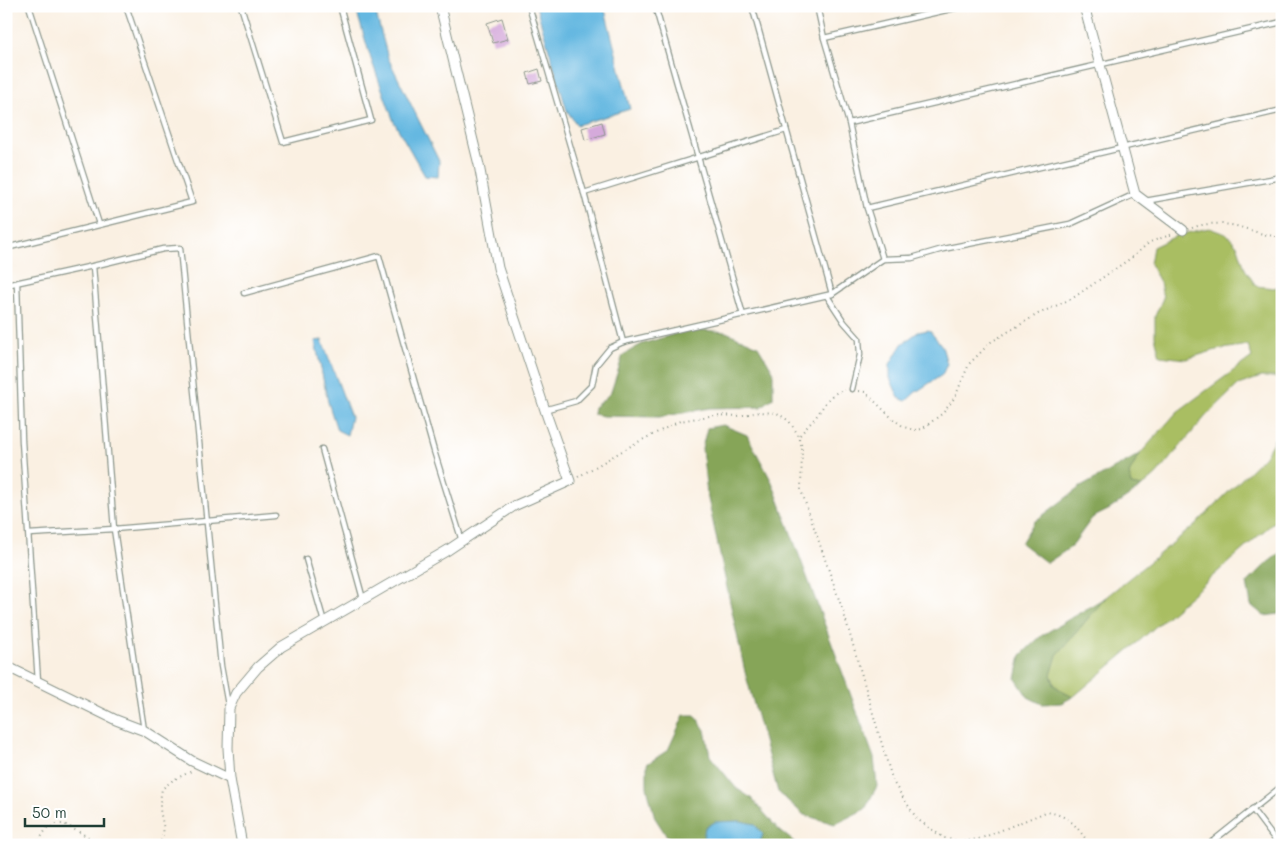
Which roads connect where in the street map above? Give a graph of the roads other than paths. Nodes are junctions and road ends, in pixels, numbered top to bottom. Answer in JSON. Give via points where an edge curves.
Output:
{"nodes":[{"id":1,"x":29,"y":6,"type":"edge"},
{"id":2,"x":126,"y":6,"type":"edge"},
{"id":3,"x":241,"y":6,"type":"edge"},
{"id":4,"x":340,"y":6,"type":"edge"},
{"id":5,"x":440,"y":6,"type":"edge"},
{"id":6,"x":529,"y":6,"type":"edge"},
{"id":7,"x":655,"y":6,"type":"edge"},
{"id":8,"x":752,"y":6,"type":"edge"},
{"id":9,"x":817,"y":6,"type":"edge"},
{"id":10,"x":964,"y":6,"type":"edge"},
{"id":11,"x":1084,"y":6,"type":"edge"},
{"id":12,"x":1282,"y":22,"type":"edge"},
{"id":13,"x":824,"y":38,"type":"junction"},
{"id":14,"x":1099,"y":65,"type":"junction"},
{"id":15,"x":1282,"y":110,"type":"edge"},
{"id":16,"x":849,"y":123,"type":"junction"},
{"id":17,"x":786,"y":130,"type":"junction"},
{"id":18,"x":1122,"y":149,"type":"junction"},
{"id":19,"x":697,"y":158,"type":"junction"},
{"id":20,"x":1282,"y":177,"type":"edge"},
{"id":21,"x":584,"y":193,"type":"junction"},
{"id":22,"x":1134,"y":194,"type":"junction"},
{"id":23,"x":1144,"y":201,"type":"junction"},
{"id":24,"x":867,"y":208,"type":"junction"},
{"id":25,"x":99,"y":224,"type":"junction"},
{"id":26,"x":1183,"y":230,"type":"road end"},
{"id":27,"x":6,"y":248,"type":"edge"},
{"id":28,"x":883,"y":259,"type":"junction"},
{"id":29,"x":93,"y":266,"type":"junction"},
{"id":30,"x":17,"y":283,"type":"junction"},
{"id":31,"x":6,"y":285,"type":"edge"},
{"id":32,"x":244,"y":293,"type":"dead end"},
{"id":33,"x":830,"y":295,"type":"junction"},
{"id":34,"x":743,"y":316,"type":"junction"},
{"id":35,"x":622,"y":342,"type":"junction"},
{"id":36,"x":852,"y":389,"type":"road end"},
{"id":37,"x":544,"y":410,"type":"junction"},
{"id":38,"x":322,"y":449,"type":"dead end"},
{"id":39,"x":276,"y":515,"type":"dead end"},
{"id":40,"x":207,"y":521,"type":"junction"},
{"id":41,"x":114,"y":529,"type":"junction"},
{"id":42,"x":29,"y":534,"type":"junction"},
{"id":43,"x":462,"y":541,"type":"junction"},
{"id":44,"x":306,"y":559,"type":"dead end"},
{"id":45,"x":363,"y":599,"type":"junction"},
{"id":46,"x":324,"y":622,"type":"junction"},
{"id":47,"x":6,"y":666,"type":"edge"},
{"id":48,"x":38,"y":682,"type":"junction"},
{"id":49,"x":229,"y":708,"type":"junction"},
{"id":50,"x":144,"y":731,"type":"junction"},
{"id":51,"x":230,"y":779,"type":"junction"},
{"id":52,"x":1282,"y":786,"type":"edge"},
{"id":53,"x":1252,"y":810,"type":"junction"},
{"id":54,"x":242,"y":845,"type":"edge"},
{"id":55,"x":1208,"y":845,"type":"edge"},
{"id":56,"x":1279,"y":845,"type":"edge"}],
"edges":[{"from":1,"to":25,"type":"lane"},
{"from":2,"to":25,"type":"lane","via":[[192,202]]},
{"from":3,"to":4,"type":"lane","via":[[282,142],[371,120]]},
{"from":5,"to":37,"type":"street","via":[[479,164],[498,268]]},
{"from":6,"to":21,"type":"lane"},
{"from":7,"to":19,"type":"lane"},
{"from":8,"to":17,"type":"lane"},
{"from":9,"to":13,"type":"lane"},
{"from":10,"to":13,"type":"lane"},
{"from":11,"to":14,"type":"street"},
{"from":12,"to":14,"type":"lane"},
{"from":13,"to":16,"type":"lane"},
{"from":14,"to":16,"type":"lane"},
{"from":14,"to":18,"type":"street"},
{"from":15,"to":18,"type":"lane"},
{"from":16,"to":24,"type":"lane"},
{"from":17,"to":19,"type":"lane"},
{"from":17,"to":33,"type":"lane"},
{"from":18,"to":22,"type":"street"},
{"from":18,"to":24,"type":"lane"},
{"from":19,"to":21,"type":"lane"},
{"from":19,"to":34,"type":"lane"},
{"from":20,"to":23,"type":"lane"},
{"from":21,"to":35,"type":"lane"},
{"from":22,"to":23,"type":"street"},
{"from":22,"to":28,"type":"lane","via":[[1070,224],[912,258]]},
{"from":23,"to":26,"type":"street"},
{"from":24,"to":28,"type":"lane"},
{"from":25,"to":27,"type":"lane"},
{"from":28,"to":33,"type":"lane"},
{"from":29,"to":30,"type":"lane"},
{"from":29,"to":40,"type":"lane","via":[[163,248],[180,248]]},
{"from":29,"to":41,"type":"lane"},
{"from":30,"to":31,"type":"lane"},
{"from":30,"to":42,"type":"lane","via":[[22,441]]},
{"from":32,"to":43,"type":"lane","via":[[379,256]]},
{"from":33,"to":34,"type":"lane"},
{"from":33,"to":36,"type":"lane","via":[[844,322],[859,339],[860,355]]},
{"from":34,"to":35,"type":"lane"},
{"from":35,"to":37,"type":"lane","via":[[610,348],[596,365],[592,386],[576,401]]},
{"from":37,"to":43,"type":"street","via":[[570,481],[514,506]]},
{"from":38,"to":45,"type":"lane"},
{"from":39,"to":40,"type":"lane"},
{"from":40,"to":41,"type":"lane"},
{"from":40,"to":49,"type":"lane","via":[[221,666]]},
{"from":41,"to":42,"type":"lane"},
{"from":41,"to":50,"type":"lane"},
{"from":42,"to":48,"type":"lane"},
{"from":43,"to":45,"type":"street"},
{"from":44,"to":46,"type":"lane"},
{"from":45,"to":46,"type":"street"},
{"from":46,"to":49,"type":"street","via":[[281,647],[258,667],[236,693]]},
{"from":47,"to":48,"type":"street"},
{"from":48,"to":50,"type":"street"},
{"from":49,"to":51,"type":"street"},
{"from":50,"to":51,"type":"street","via":[[192,761]]},
{"from":51,"to":54,"type":"street"},
{"from":52,"to":53,"type":"lane"},
{"from":53,"to":55,"type":"lane"},
{"from":53,"to":56,"type":"lane"}]}
